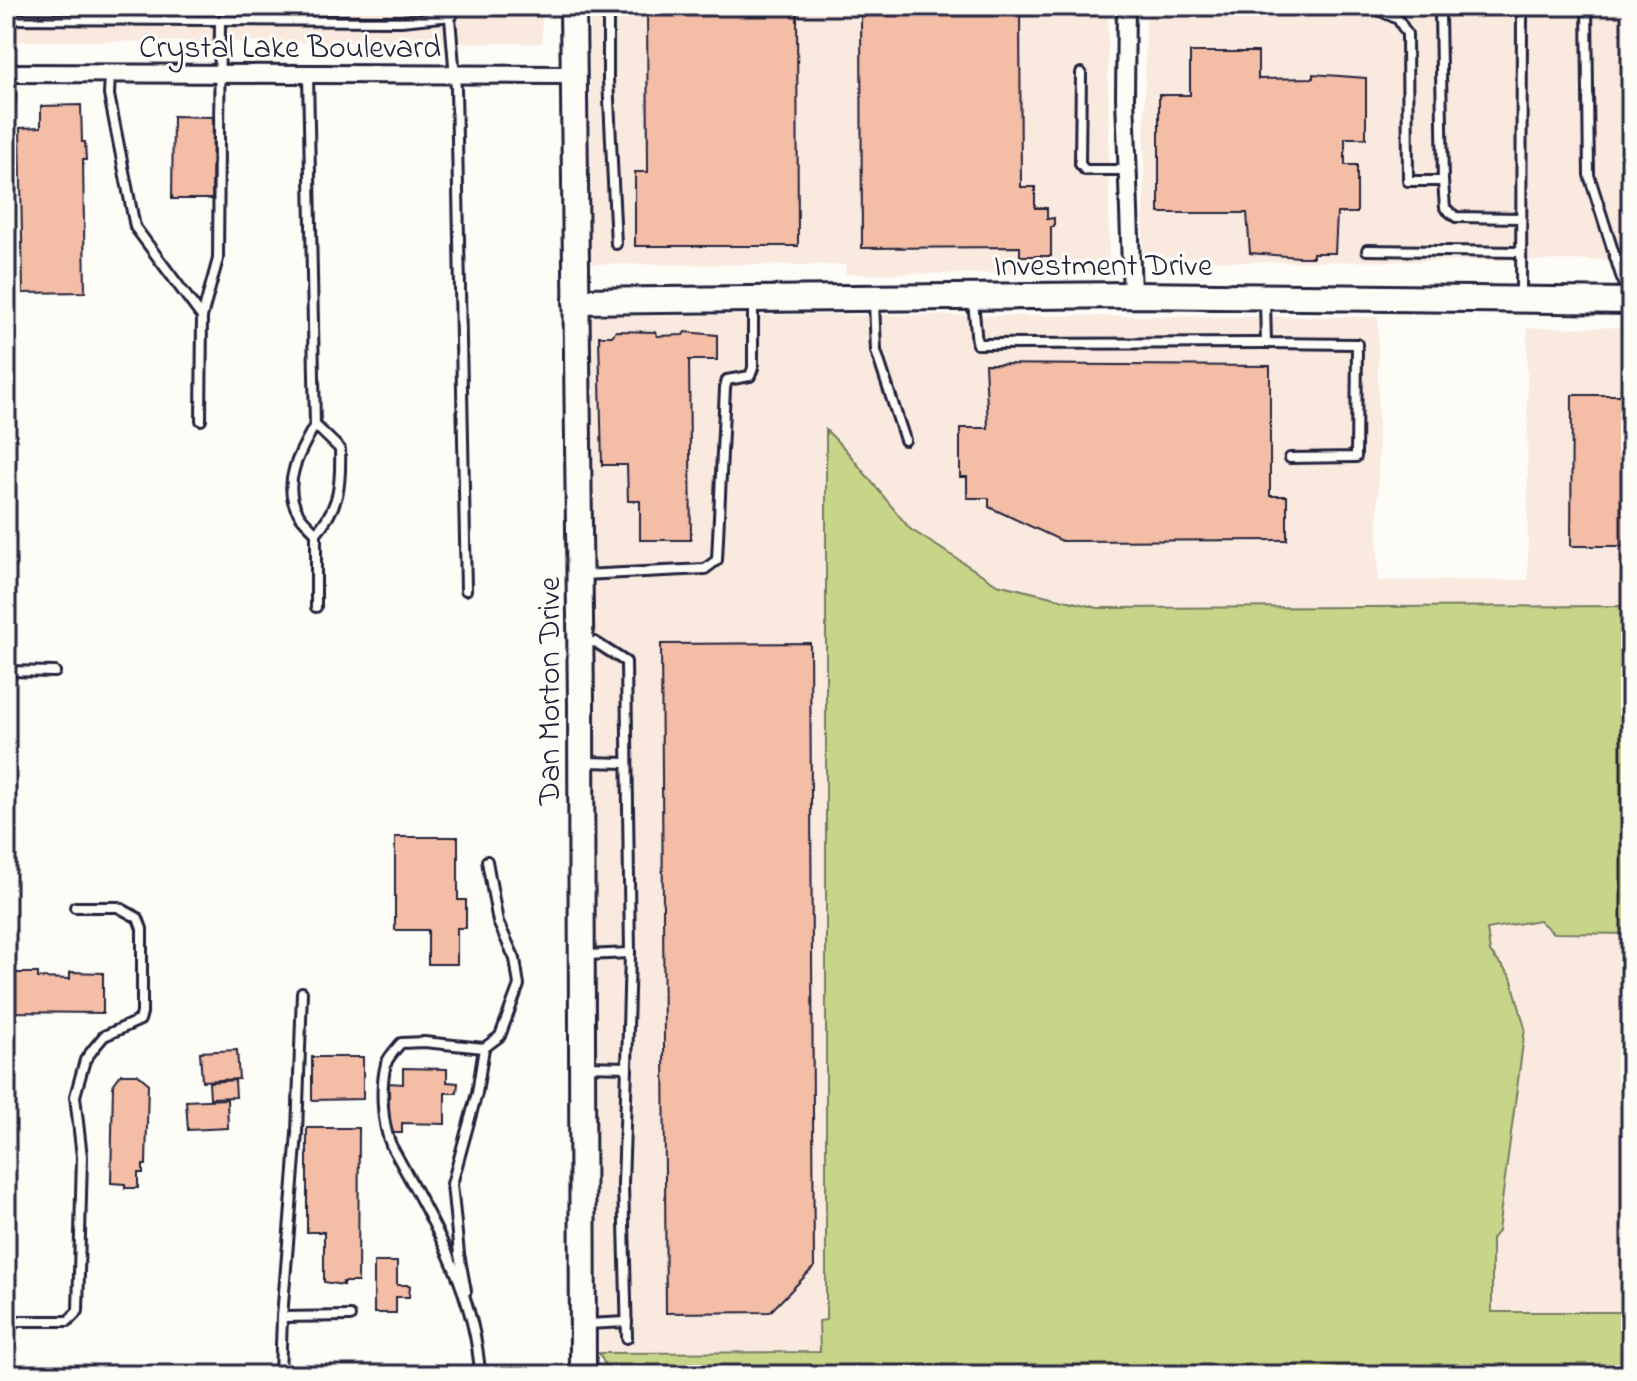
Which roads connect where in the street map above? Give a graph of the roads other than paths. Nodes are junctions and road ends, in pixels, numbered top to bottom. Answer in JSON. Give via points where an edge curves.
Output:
{"nodes":[{"id":1,"x":573,"y":6,"type":"edge"},
{"id":2,"x":604,"y":6,"type":"edge"},
{"id":3,"x":1126,"y":6,"type":"edge"},
{"id":4,"x":1370,"y":6,"type":"edge"},
{"id":5,"x":1445,"y":6,"type":"edge"},
{"id":6,"x":1518,"y":6,"type":"edge"},
{"id":7,"x":1587,"y":6,"type":"edge"},
{"id":8,"x":451,"y":11,"type":"edge"},
{"id":9,"x":6,"y":19,"type":"edge"},
{"id":10,"x":220,"y":20,"type":"junction"},
{"id":11,"x":8,"y":73,"type":"edge"},
{"id":12,"x":110,"y":73,"type":"junction"},
{"id":13,"x":1081,"y":73,"type":"dead end"},
{"id":14,"x":220,"y":74,"type":"junction"},
{"id":15,"x":308,"y":74,"type":"junction"},
{"id":16,"x":455,"y":74,"type":"junction"},
{"id":17,"x":573,"y":75,"type":"junction"},
{"id":18,"x":6,"y":101,"type":"edge"},
{"id":19,"x":1128,"y":170,"type":"junction"},
{"id":20,"x":1443,"y":181,"type":"junction"},
{"id":21,"x":1521,"y":218,"type":"junction"},
{"id":22,"x":616,"y":244,"type":"dead end"},
{"id":23,"x":1367,"y":250,"type":"dead end"},
{"id":24,"x":1520,"y":252,"type":"junction"},
{"id":25,"x":1132,"y":295,"type":"junction"},
{"id":26,"x":1265,"y":296,"type":"junction"},
{"id":27,"x":972,"y":297,"type":"junction"},
{"id":28,"x":874,"y":298,"type":"junction"},
{"id":29,"x":753,"y":299,"type":"junction"},
{"id":30,"x":1521,"y":300,"type":"junction"},
{"id":31,"x":576,"y":301,"type":"junction"},
{"id":32,"x":1630,"y":309,"type":"edge"},
{"id":33,"x":202,"y":317,"type":"junction"},
{"id":34,"x":1266,"y":343,"type":"junction"},
{"id":35,"x":201,"y":420,"type":"dead end"},
{"id":36,"x":315,"y":425,"type":"junction"},
{"id":37,"x":905,"y":440,"type":"dead end"},
{"id":38,"x":1290,"y":458,"type":"dead end"},
{"id":39,"x":316,"y":533,"type":"junction"},
{"id":40,"x":579,"y":575,"type":"junction"},
{"id":41,"x":466,"y":590,"type":"dead end"},
{"id":42,"x":316,"y":607,"type":"dead end"},
{"id":43,"x":580,"y":643,"type":"junction"},
{"id":44,"x":6,"y":671,"type":"edge"},
{"id":45,"x":55,"y":672,"type":"dead end"},
{"id":46,"x":581,"y":762,"type":"junction"},
{"id":47,"x":627,"y":763,"type":"junction"},
{"id":48,"x":487,"y":861,"type":"dead end"},
{"id":49,"x":75,"y":907,"type":"dead end"},
{"id":50,"x":630,"y":953,"type":"junction"},
{"id":51,"x":581,"y":955,"type":"junction"},
{"id":52,"x":302,"y":992,"type":"dead end"},
{"id":53,"x":484,"y":1048,"type":"junction"},
{"id":54,"x":581,"y":1065,"type":"junction"},
{"id":55,"x":627,"y":1067,"type":"junction"},
{"id":56,"x":470,"y":1315,"type":"junction"},
{"id":57,"x":350,"y":1316,"type":"dead end"},
{"id":58,"x":282,"y":1317,"type":"junction"},
{"id":59,"x":627,"y":1322,"type":"junction"},
{"id":60,"x":583,"y":1325,"type":"junction"},
{"id":61,"x":6,"y":1330,"type":"edge"},
{"id":62,"x":627,"y":1338,"type":"dead end"},
{"id":63,"x":280,"y":1375,"type":"edge"},
{"id":64,"x":480,"y":1375,"type":"edge"},
{"id":65,"x":583,"y":1375,"type":"edge"}],
"edges":[{"from":1,"to":17,"type":"street","name":"Dan Morton Drive"},
{"from":2,"to":22,"type":"lane"},
{"from":3,"to":19,"type":"street"},
{"from":4,"to":20,"type":"lane","via":[[1398,19],[1407,34],[1408,181]]},
{"from":5,"to":20,"type":"lane","via":[[1440,14]]},
{"from":6,"to":21,"type":"lane"},
{"from":7,"to":32,"type":"lane","via":[[1589,175]]},
{"from":8,"to":10,"type":"lane","via":[[401,21]]},
{"from":8,"to":16,"type":"lane"},
{"from":9,"to":10,"type":"lane"},
{"from":10,"to":14,"type":"lane"},
{"from":11,"to":12,"type":"street","name":"Crystal Lake Boulevard"},
{"from":11,"to":18,"type":"lane"},
{"from":12,"to":14,"type":"street","name":"Crystal Lake Boulevard"},
{"from":12,"to":33,"type":"lane","via":[[109,95],[135,227]]},
{"from":13,"to":19,"type":"lane","via":[[1080,164],[1085,170]]},
{"from":14,"to":15,"type":"street","name":"Crystal Lake Boulevard"},
{"from":14,"to":33,"type":"lane","via":[[218,259]]},
{"from":15,"to":16,"type":"street","name":"Crystal Lake Boulevard"},
{"from":15,"to":36,"type":"lane"},
{"from":16,"to":17,"type":"street","name":"Crystal Lake Boulevard"},
{"from":16,"to":41,"type":"lane"},
{"from":17,"to":31,"type":"street","name":"Dan Morton Drive"},
{"from":19,"to":25,"type":"street"},
{"from":20,"to":21,"type":"lane","via":[[1445,208],[1456,217]]},
{"from":21,"to":24,"type":"lane"},
{"from":23,"to":24,"type":"lane"},
{"from":24,"to":30,"type":"lane"},
{"from":25,"to":26,"type":"street","name":"Investment Drive"},
{"from":25,"to":27,"type":"street","name":"Investment Drive"},
{"from":26,"to":30,"type":"street","name":"Investment Drive"},
{"from":26,"to":34,"type":"lane"},
{"from":27,"to":28,"type":"street","name":"Investment Drive"},
{"from":27,"to":34,"type":"lane","via":[[977,344]]},
{"from":28,"to":29,"type":"street","name":"Investment Drive"},
{"from":28,"to":37,"type":"lane","via":[[876,351]]},
{"from":29,"to":31,"type":"street","name":"Investment Drive"},
{"from":29,"to":40,"type":"lane","via":[[753,368],[750,376],[727,380],[725,388],[717,560],[705,569]]},
{"from":30,"to":32,"type":"street","name":"Investment Drive"},
{"from":31,"to":40,"type":"street","name":"Dan Morton Drive"},
{"from":33,"to":35,"type":"lane"},
{"from":34,"to":38,"type":"lane","via":[[1357,344],[1356,457]]},
{"from":36,"to":39,"type":"lane","via":[[295,459],[291,493],[298,514]]},
{"from":36,"to":39,"type":"lane","via":[[340,449],[341,473],[330,517]]},
{"from":39,"to":42,"type":"lane"},
{"from":40,"to":43,"type":"street","name":"Dan Morton Drive"},
{"from":43,"to":46,"type":"street","name":"Dan Morton Drive"},
{"from":43,"to":47,"type":"lane","via":[[595,642],[626,662]]},
{"from":44,"to":45,"type":"lane"},
{"from":46,"to":47,"type":"lane"},
{"from":46,"to":51,"type":"street","name":"Dan Morton Drive"},
{"from":47,"to":50,"type":"lane"},
{"from":48,"to":53,"type":"lane","via":[[498,922],[515,959],[519,985],[500,1036]]},
{"from":49,"to":61,"type":"lane","via":[[118,907],[138,918],[142,1013],[140,1020],[104,1036],[94,1048],[75,1096],[82,1157],[78,1311],[68,1321],[17,1321]]},
{"from":50,"to":51,"type":"lane"},
{"from":50,"to":55,"type":"lane"},
{"from":51,"to":54,"type":"street","name":"Dan Morton Drive"},
{"from":52,"to":58,"type":"lane"},
{"from":53,"to":56,"type":"lane","via":[[452,1184]]},
{"from":53,"to":56,"type":"lane","via":[[401,1043],[386,1062],[383,1108],[388,1138],[449,1256]]},
{"from":54,"to":55,"type":"lane"},
{"from":54,"to":60,"type":"street","name":"Dan Morton Drive"},
{"from":55,"to":59,"type":"lane"},
{"from":56,"to":64,"type":"lane","via":[[479,1344]]},
{"from":57,"to":58,"type":"lane"},
{"from":58,"to":63,"type":"lane"},
{"from":59,"to":60,"type":"lane"},
{"from":59,"to":62,"type":"lane"},
{"from":60,"to":65,"type":"street","name":"Dan Morton Drive"}]}
